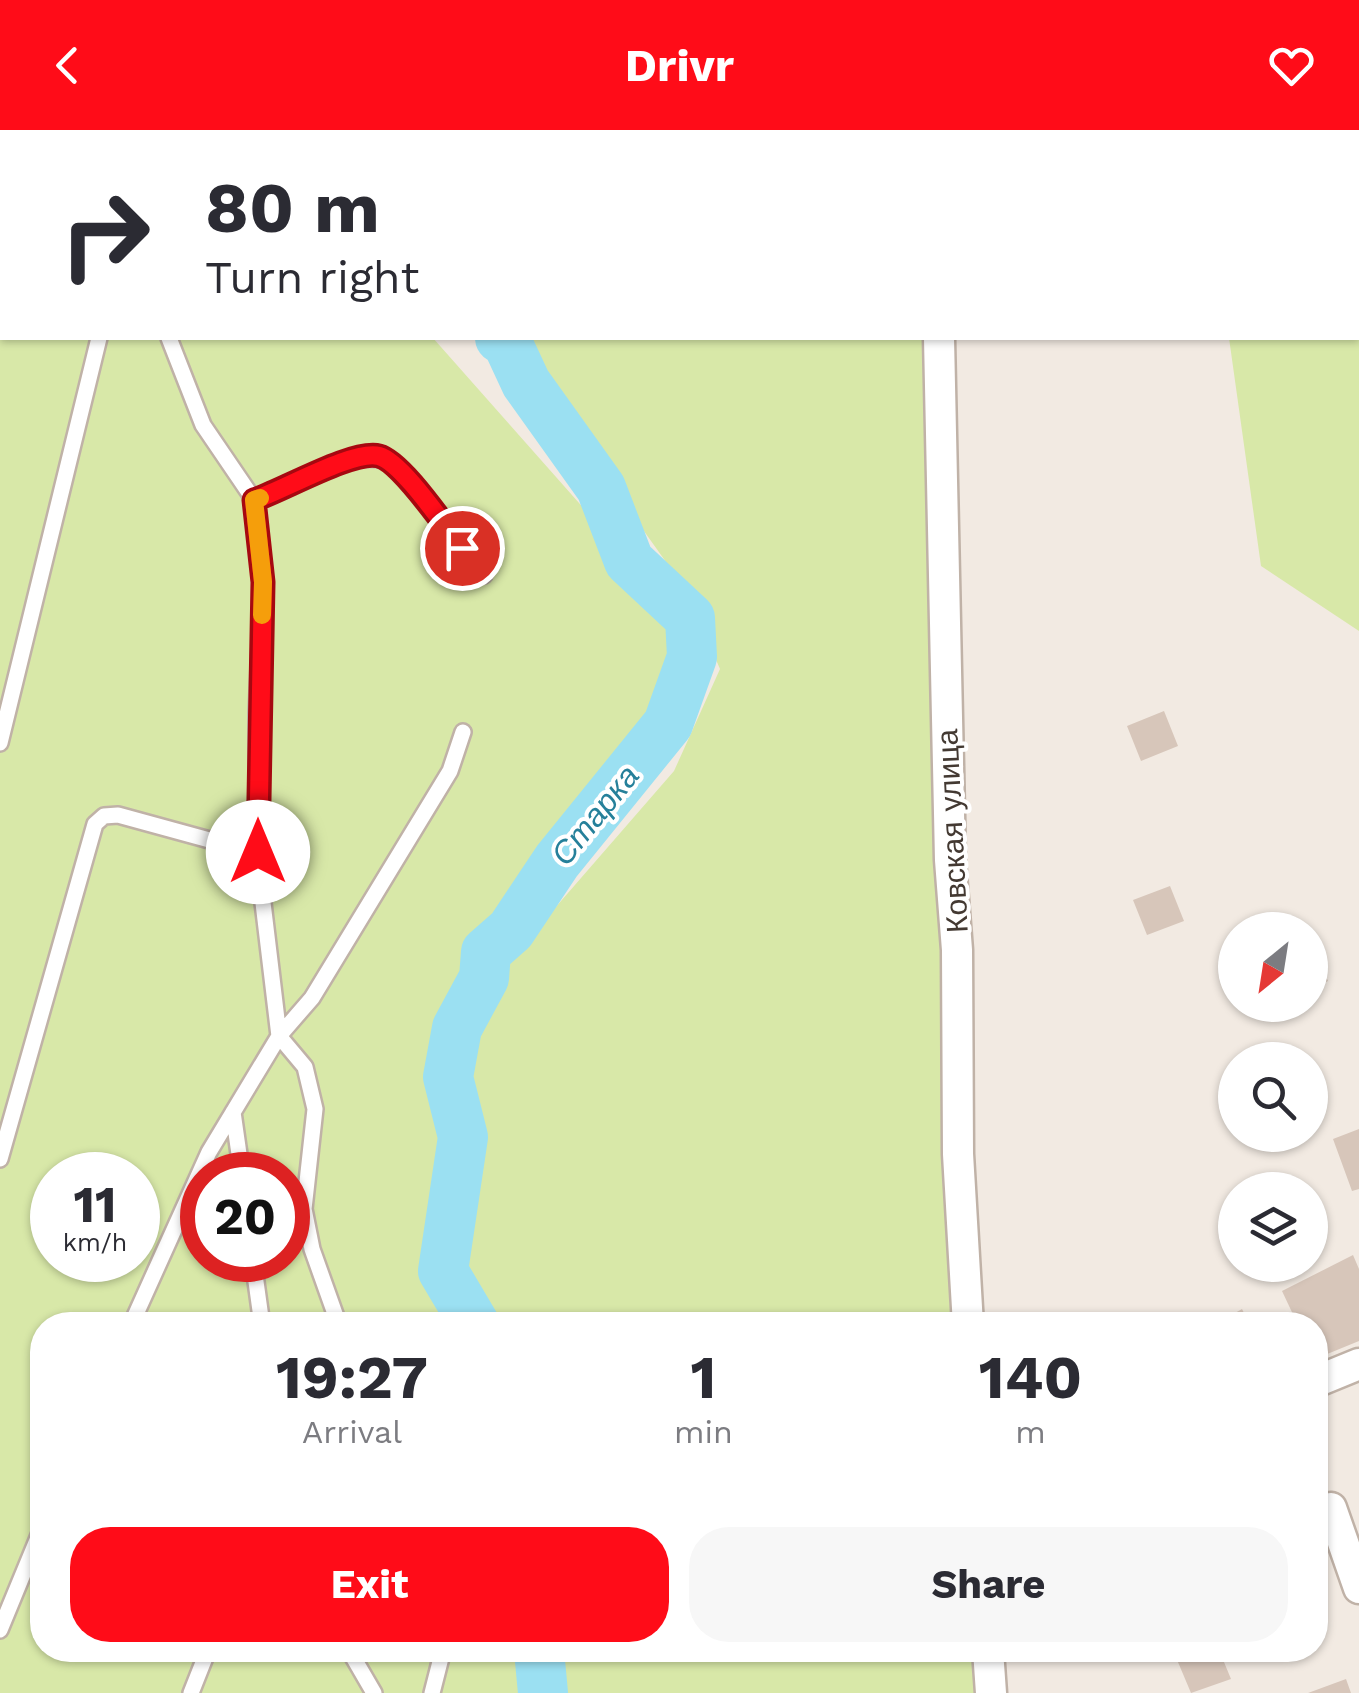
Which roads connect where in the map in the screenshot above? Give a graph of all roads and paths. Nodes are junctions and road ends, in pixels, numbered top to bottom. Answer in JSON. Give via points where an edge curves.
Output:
{"nodes":[{"id":1,"x":99,"y":340,"type":"edge"},
{"id":2,"x":170,"y":340,"type":"edge"},
{"id":3,"x":938,"y":340,"type":"edge"},
{"id":4,"x":254,"y":500,"type":"junction"},
{"id":5,"x":484,"y":576,"type":"dead end"},
{"id":6,"x":462,"y":732,"type":"dead end"},
{"id":7,"x":0,"y":744,"type":"edge"},
{"id":8,"x":258,"y":852,"type":"junction"},
{"id":9,"x":279,"y":1036,"type":"junction"},
{"id":10,"x":233,"y":1112,"type":"junction"},
{"id":11,"x":239,"y":1152,"type":"edge"},
{"id":12,"x":0,"y":1159,"type":"edge"},
{"id":13,"x":256,"y":1282,"type":"edge"},
{"id":14,"x":137,"y":1312,"type":"edge"},
{"id":15,"x":260,"y":1312,"type":"edge"},
{"id":16,"x":335,"y":1312,"type":"edge"},
{"id":17,"x":967,"y":1312,"type":"edge"},
{"id":18,"x":1359,"y":1364,"type":"edge"},
{"id":19,"x":1328,"y":1377,"type":"edge"},
{"id":20,"x":1331,"y":1508,"type":"dead end"},
{"id":21,"x":30,"y":1557,"type":"edge"},
{"id":22,"x":1359,"y":1588,"type":"edge"},
{"id":23,"x":0,"y":1630,"type":"edge"},
{"id":24,"x":203,"y":1662,"type":"edge"},
{"id":25,"x":356,"y":1662,"type":"edge"},
{"id":26,"x":440,"y":1662,"type":"edge"},
{"id":27,"x":989,"y":1662,"type":"edge"},
{"id":28,"x":191,"y":1693,"type":"edge"},
{"id":29,"x":374,"y":1693,"type":"edge"},
{"id":30,"x":432,"y":1693,"type":"edge"},
{"id":31,"x":991,"y":1693,"type":"edge"}],
"edges":[{"from":1,"to":7,"type":"lane"},
{"from":2,"to":4,"type":"lane","via":[[203,426]]},
{"from":3,"to":17,"type":"street","name":"Ковская улица"},
{"from":4,"to":5,"type":"lane","via":[[358,457],[381,456]]},
{"from":4,"to":8,"type":"lane","via":[[263,582]]},
{"from":6,"to":9,"type":"lane","via":[[440,787],[312,998]]},
{"from":8,"to":9,"type":"lane"},
{"from":8,"to":12,"type":"lane","via":[[118,814],[95,824]]},
{"from":9,"to":10,"type":"lane"},
{"from":9,"to":16,"type":"lane","via":[[305,1067],[315,1108],[304,1210]]},
{"from":10,"to":11,"type":"lane"},
{"from":10,"to":14,"type":"lane"},
{"from":13,"to":15,"type":"lane"},
{"from":18,"to":19,"type":"street"},
{"from":20,"to":22,"type":"street"},
{"from":21,"to":23,"type":"lane"},
{"from":24,"to":28,"type":"lane"},
{"from":25,"to":29,"type":"lane"},
{"from":26,"to":30,"type":"lane"},
{"from":27,"to":31,"type":"street"}]}
